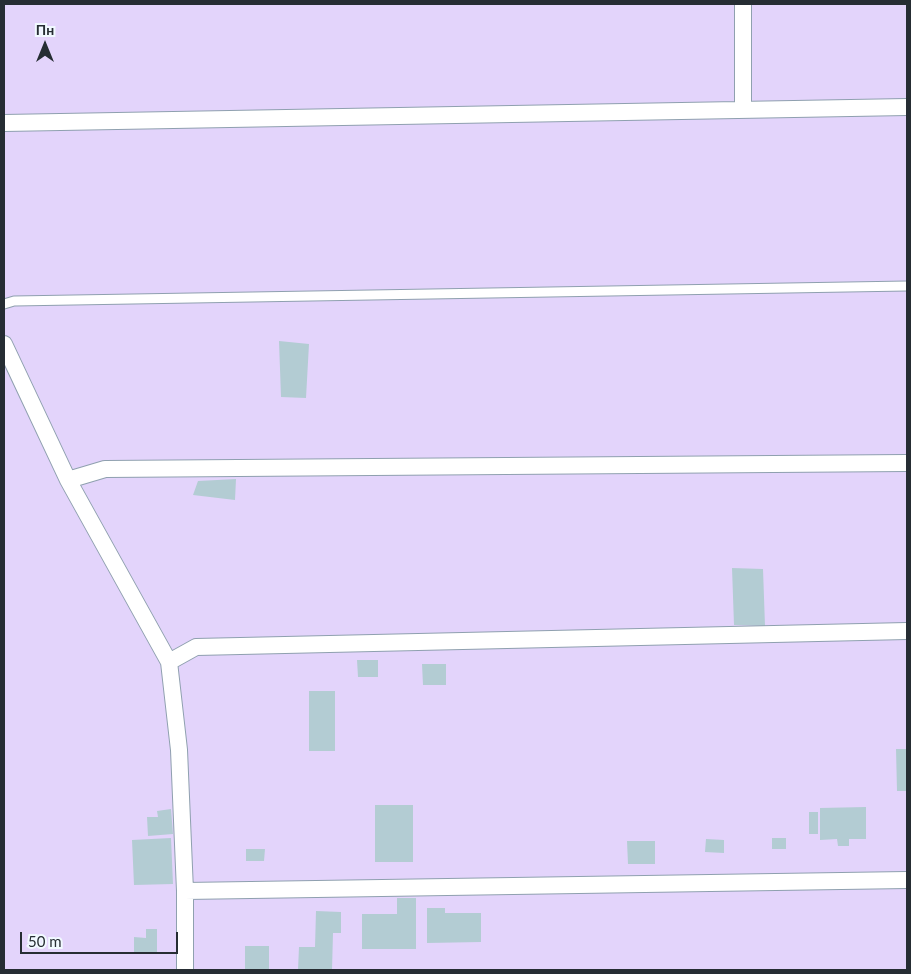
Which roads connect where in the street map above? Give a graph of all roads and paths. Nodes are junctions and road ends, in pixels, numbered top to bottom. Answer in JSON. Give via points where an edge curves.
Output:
{"nodes":[{"id":1,"x":743,"y":4,"type":"edge"},
{"id":2,"x":907,"y":107,"type":"edge"},
{"id":3,"x":743,"y":110,"type":"junction"},
{"id":4,"x":4,"y":122,"type":"edge"},
{"id":5,"x":907,"y":286,"type":"edge"},
{"id":6,"x":4,"y":304,"type":"edge"},
{"id":7,"x":4,"y":344,"type":"edge"},
{"id":8,"x":907,"y":463,"type":"edge"},
{"id":9,"x":68,"y":480,"type":"junction"},
{"id":10,"x":907,"y":631,"type":"edge"},
{"id":11,"x":169,"y":662,"type":"junction"},
{"id":12,"x":907,"y":880,"type":"edge"},
{"id":13,"x":185,"y":891,"type":"junction"},
{"id":14,"x":185,"y":970,"type":"edge"}],
"edges":[{"from":1,"to":3,"type":"street"},
{"from":2,"to":3,"type":"street"},
{"from":3,"to":4,"type":"street"},
{"from":5,"to":6,"type":"lane","via":[[24,301]]},
{"from":7,"to":9,"type":"street"},
{"from":8,"to":9,"type":"street","via":[[105,469]]},
{"from":9,"to":11,"type":"street"},
{"from":10,"to":11,"type":"street","via":[[196,647]]},
{"from":11,"to":13,"type":"street","via":[[179,750]]},
{"from":12,"to":13,"type":"street"},
{"from":13,"to":14,"type":"street"}]}
